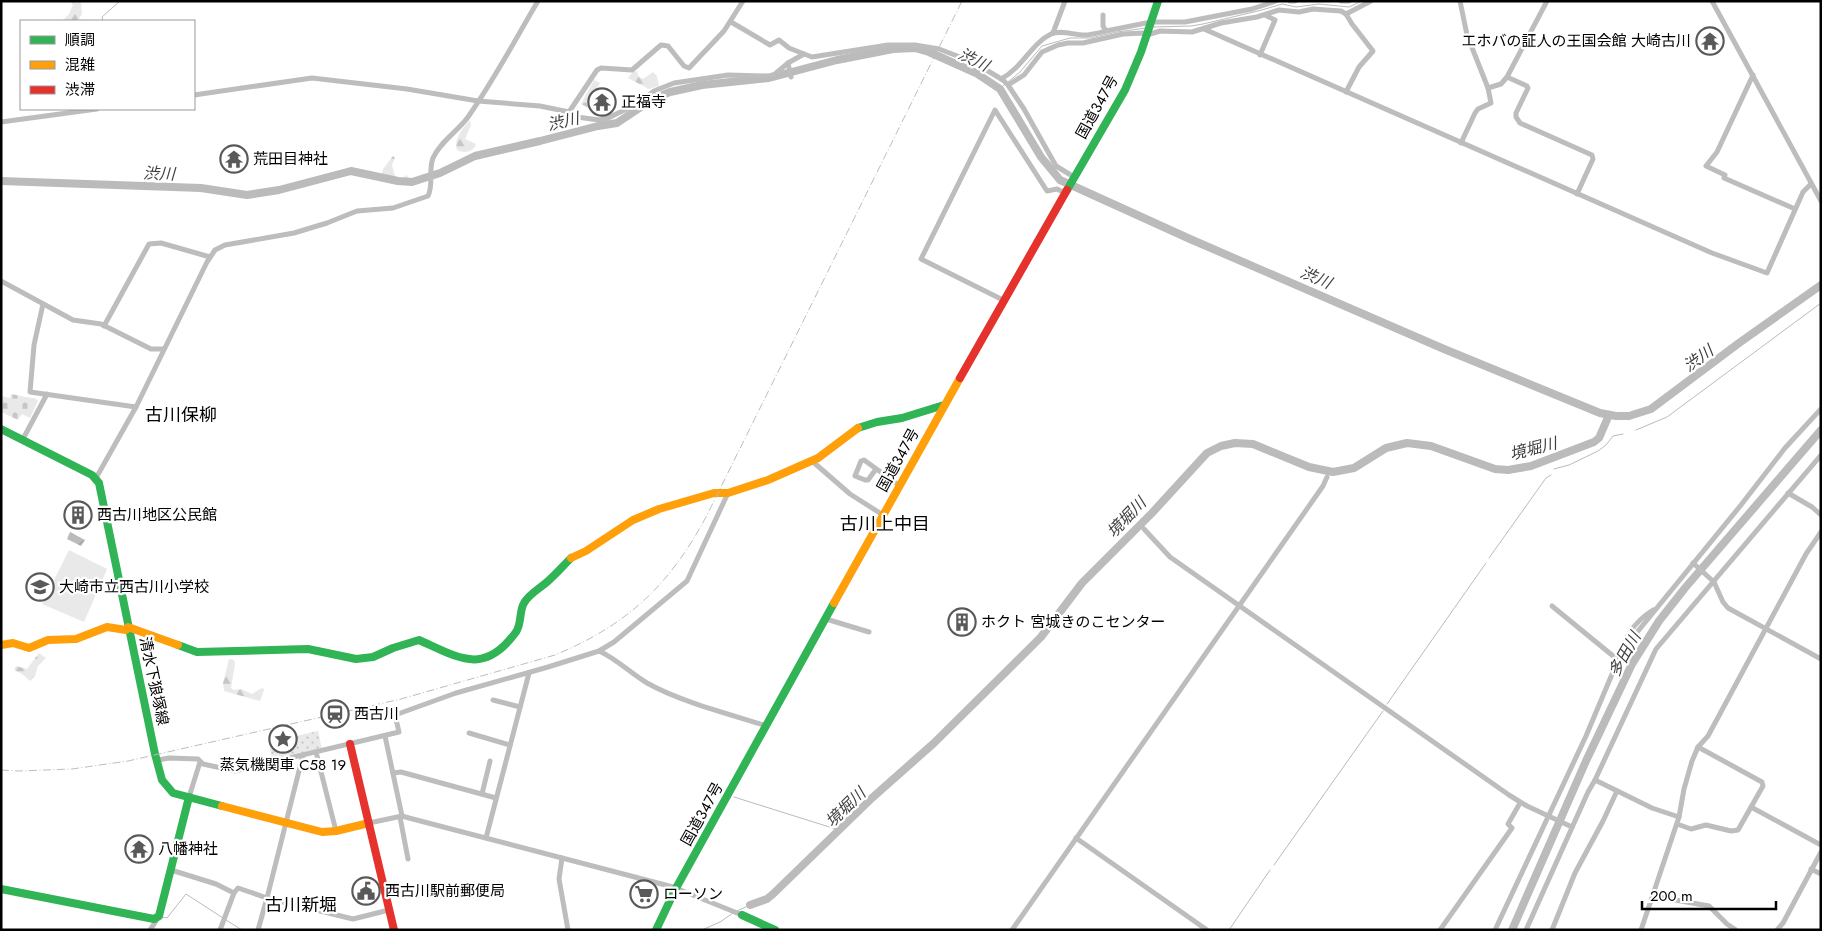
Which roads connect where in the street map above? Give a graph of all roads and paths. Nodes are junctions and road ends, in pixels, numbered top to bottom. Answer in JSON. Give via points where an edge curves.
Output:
{"nodes":[{"id":1,"x":538,"y":1,"type":"edge"},
{"id":2,"x":743,"y":1,"type":"edge"},
{"id":3,"x":1065,"y":1,"type":"edge"},
{"id":4,"x":1158,"y":1,"type":"edge"},
{"id":5,"x":1276,"y":1,"type":"edge"},
{"id":6,"x":1290,"y":1,"type":"edge"},
{"id":7,"x":1295,"y":1,"type":"edge"},
{"id":8,"x":1341,"y":1,"type":"edge"},
{"id":9,"x":1349,"y":1,"type":"edge"},
{"id":10,"x":1371,"y":1,"type":"edge"},
{"id":11,"x":1460,"y":1,"type":"edge"},
{"id":12,"x":1548,"y":1,"type":"edge"},
{"id":13,"x":1712,"y":1,"type":"edge"},
{"id":14,"x":1346,"y":14,"type":"junction"},
{"id":15,"x":1103,"y":15,"type":"dead end"},
{"id":16,"x":1265,"y":15,"type":"junction"},
{"id":17,"x":730,"y":22,"type":"junction"},
{"id":18,"x":1149,"y":29,"type":"junction"},
{"id":19,"x":1204,"y":29,"type":"junction"},
{"id":20,"x":1106,"y":31,"type":"junction"},
{"id":21,"x":1053,"y":33,"type":"junction"},
{"id":22,"x":804,"y":54,"type":"junction"},
{"id":23,"x":1260,"y":55,"type":"junction"},
{"id":24,"x":788,"y":63,"type":"junction"},
{"id":25,"x":1752,"y":76,"type":"junction"},
{"id":26,"x":791,"y":77,"type":"dead end"},
{"id":27,"x":1507,"y":77,"type":"junction"},
{"id":28,"x":1005,"y":82,"type":"junction"},
{"id":29,"x":1488,"y":88,"type":"junction"},
{"id":30,"x":1346,"y":92,"type":"junction"},
{"id":31,"x":195,"y":95,"type":"edge"},
{"id":32,"x":478,"y":101,"type":"junction"},
{"id":33,"x":90,"y":110,"type":"edge"},
{"id":34,"x":569,"y":112,"type":"junction"},
{"id":35,"x":1,"y":122,"type":"edge"},
{"id":36,"x":1461,"y":143,"type":"junction"},
{"id":37,"x":1073,"y":178,"type":"junction"},
{"id":38,"x":1812,"y":184,"type":"junction"},
{"id":39,"x":1066,"y":192,"type":"junction"},
{"id":40,"x":1578,"y":194,"type":"junction"},
{"id":41,"x":1821,"y":201,"type":"edge"},
{"id":42,"x":1795,"y":209,"type":"junction"},
{"id":43,"x":210,"y":257,"type":"junction"},
{"id":44,"x":1,"y":281,"type":"edge"},
{"id":45,"x":1005,"y":300,"type":"junction"},
{"id":46,"x":43,"y":304,"type":"junction"},
{"id":47,"x":104,"y":326,"type":"junction"},
{"id":48,"x":164,"y":349,"type":"junction"},
{"id":49,"x":48,"y":394,"type":"junction"},
{"id":50,"x":944,"y":405,"type":"junction"},
{"id":51,"x":136,"y":407,"type":"junction"},
{"id":52,"x":1821,"y":409,"type":"edge"},
{"id":53,"x":1,"y":429,"type":"edge"},
{"id":54,"x":23,"y":439,"type":"junction"},
{"id":55,"x":1821,"y":455,"type":"edge"},
{"id":56,"x":812,"y":461,"type":"junction"},
{"id":57,"x":876,"y":470,"type":"dead end"},
{"id":58,"x":1327,"y":477,"type":"dead end"},
{"id":59,"x":96,"y":478,"type":"junction"},
{"id":60,"x":900,"y":486,"type":"junction"},
{"id":61,"x":728,"y":493,"type":"junction"},
{"id":62,"x":1788,"y":493,"type":"junction"},
{"id":63,"x":883,"y":515,"type":"junction"},
{"id":64,"x":1821,"y":515,"type":"edge"},
{"id":65,"x":1144,"y":529,"type":"dead end"},
{"id":66,"x":1821,"y":532,"type":"edge"},
{"id":67,"x":1694,"y":564,"type":"junction"},
{"id":68,"x":1713,"y":581,"type":"junction"},
{"id":69,"x":1238,"y":605,"type":"junction"},
{"id":70,"x":1552,"y":606,"type":"dead end"},
{"id":71,"x":826,"y":619,"type":"junction"},
{"id":72,"x":128,"y":628,"type":"junction"},
{"id":73,"x":1765,"y":630,"type":"junction"},
{"id":74,"x":869,"y":632,"type":"dead end"},
{"id":75,"x":1,"y":645,"type":"edge"},
{"id":76,"x":599,"y":651,"type":"junction"},
{"id":77,"x":1821,"y":659,"type":"edge"},
{"id":78,"x":1618,"y":660,"type":"junction"},
{"id":79,"x":529,"y":673,"type":"junction"},
{"id":80,"x":493,"y":700,"type":"dead end"},
{"id":81,"x":520,"y":707,"type":"junction"},
{"id":82,"x":767,"y":726,"type":"junction"},
{"id":83,"x":469,"y":733,"type":"dead end"},
{"id":84,"x":385,"y":736,"type":"junction"},
{"id":85,"x":350,"y":744,"type":"junction"},
{"id":86,"x":510,"y":744,"type":"junction"},
{"id":87,"x":1698,"y":747,"type":"junction"},
{"id":88,"x":316,"y":752,"type":"junction"},
{"id":89,"x":304,"y":755,"type":"junction"},
{"id":90,"x":158,"y":760,"type":"junction"},
{"id":91,"x":200,"y":762,"type":"junction"},
{"id":92,"x":490,"y":762,"type":"dead end"},
{"id":93,"x":393,"y":773,"type":"junction"},
{"id":94,"x":1595,"y":780,"type":"junction"},
{"id":95,"x":1617,"y":792,"type":"junction"},
{"id":96,"x":482,"y":794,"type":"junction"},
{"id":97,"x":189,"y":797,"type":"junction"},
{"id":98,"x":496,"y":798,"type":"junction"},
{"id":99,"x":1520,"y":802,"type":"junction"},
{"id":100,"x":1751,"y":807,"type":"junction"},
{"id":101,"x":401,"y":816,"type":"junction"},
{"id":102,"x":1549,"y":817,"type":"junction"},
{"id":103,"x":1679,"y":817,"type":"junction"},
{"id":104,"x":286,"y":822,"type":"junction"},
{"id":105,"x":369,"y":823,"type":"junction"},
{"id":106,"x":1677,"y":824,"type":"junction"},
{"id":107,"x":1571,"y":827,"type":"junction"},
{"id":108,"x":336,"y":831,"type":"junction"},
{"id":109,"x":486,"y":838,"type":"junction"},
{"id":110,"x":1076,"y":838,"type":"junction"},
{"id":111,"x":1821,"y":845,"type":"edge"},
{"id":112,"x":1821,"y":852,"type":"edge"},
{"id":113,"x":562,"y":858,"type":"junction"},
{"id":114,"x":408,"y":859,"type":"dead end"},
{"id":115,"x":1811,"y":869,"type":"junction"},
{"id":116,"x":170,"y":870,"type":"junction"},
{"id":117,"x":1821,"y":874,"type":"edge"},
{"id":118,"x":1,"y":889,"type":"edge"},
{"id":119,"x":675,"y":890,"type":"junction"},
{"id":120,"x":234,"y":893,"type":"junction"},
{"id":121,"x":1653,"y":896,"type":"junction"},
{"id":122,"x":267,"y":898,"type":"junction"},
{"id":123,"x":389,"y":910,"type":"junction"},
{"id":124,"x":742,"y":915,"type":"joint"},
{"id":125,"x":156,"y":918,"type":"junction"},
{"id":126,"x":150,"y":930,"type":"edge"},
{"id":127,"x":220,"y":930,"type":"edge"},
{"id":128,"x":258,"y":930,"type":"edge"},
{"id":129,"x":394,"y":930,"type":"edge"},
{"id":130,"x":568,"y":930,"type":"edge"},
{"id":131,"x":656,"y":930,"type":"edge"},
{"id":132,"x":775,"y":930,"type":"edge"},
{"id":133,"x":1012,"y":930,"type":"edge"},
{"id":134,"x":1207,"y":930,"type":"edge"},
{"id":135,"x":1440,"y":930,"type":"edge"},
{"id":136,"x":1495,"y":930,"type":"edge"},
{"id":137,"x":1526,"y":930,"type":"edge"},
{"id":138,"x":1552,"y":930,"type":"edge"},
{"id":139,"x":1641,"y":930,"type":"edge"},
{"id":140,"x":1736,"y":930,"type":"edge"},
{"id":141,"x":1777,"y":930,"type":"edge"}],
"edges":[{"from":1,"to":32,"type":"street"},
{"from":2,"to":17,"type":"street"},
{"from":3,"to":21,"type":"street"},
{"from":4,"to":18,"type":"main road","name":"国道347号"},
{"from":5,"to":18,"type":"street","via":[[1252,9]]},
{"from":6,"to":7,"type":"street"},
{"from":8,"to":9,"type":"street"},
{"from":10,"to":14,"type":"street"},
{"from":11,"to":29,"type":"street","via":[[1472,51]]},
{"from":12,"to":27,"type":"street"},
{"from":13,"to":25,"type":"street"},
{"from":14,"to":16,"type":"street","via":[[1313,9],[1300,12],[1279,10]]},
{"from":14,"to":30,"type":"street","via":[[1373,51],[1359,67]]},
{"from":15,"to":20,"type":"street"},
{"from":16,"to":19,"type":"street"},
{"from":16,"to":23,"type":"street","via":[[1275,20]]},
{"from":17,"to":22,"type":"street","via":[[770,45],[779,40]]},
{"from":17,"to":34,"type":"street","via":[[689,68],[668,46],[661,45],[632,70],[601,68]]},
{"from":18,"to":19,"type":"street","via":[[1192,32]]},
{"from":18,"to":20,"type":"street"},
{"from":18,"to":28,"type":"street","via":[[1144,33],[1058,45],[1040,53],[1024,75]]},
{"from":18,"to":37,"type":"main road","name":"国道347号","via":[[1125,90]]},
{"from":19,"to":23,"type":"street"},
{"from":20,"to":21,"type":"street","via":[[1085,35]]},
{"from":21,"to":28,"type":"street"},
{"from":22,"to":24,"type":"street"},
{"from":22,"to":28,"type":"street","via":[[812,58],[888,45],[939,48],[965,58]]},
{"from":23,"to":30,"type":"street"},
{"from":24,"to":26,"type":"street"},
{"from":24,"to":34,"type":"street","via":[[769,76],[711,76],[674,83],[608,118],[588,119]]},
{"from":25,"to":38,"type":"street"},
{"from":25,"to":42,"type":"street","via":[[1717,152],[1706,166],[1725,175],[1724,178]]},
{"from":27,"to":29,"type":"street","via":[[1501,84]]},
{"from":27,"to":40,"type":"street","via":[[1528,88],[1516,113],[1520,123],[1592,155]]},
{"from":28,"to":37,"type":"street","via":[[1056,166]]},
{"from":29,"to":36,"type":"street","via":[[1491,103],[1475,113]]},
{"from":30,"to":36,"type":"street"},
{"from":31,"to":32,"type":"street","via":[[312,78]]},
{"from":32,"to":34,"type":"street"},
{"from":32,"to":43,"type":"street","via":[[432,160],[428,196],[393,208],[357,211],[294,233],[225,245]]},
{"from":33,"to":35,"type":"street"},
{"from":36,"to":40,"type":"street"},
{"from":37,"to":39,"type":"main road","name":"国道347号"},
{"from":38,"to":41,"type":"street"},
{"from":38,"to":42,"type":"street","via":[[1803,192]]},
{"from":39,"to":45,"type":"main road","name":"国道347号"},
{"from":39,"to":45,"type":"street","via":[[1047,190],[994,110],[921,258]]},
{"from":40,"to":42,"type":"street","via":[[1712,253],[1767,273]]},
{"from":43,"to":47,"type":"street","via":[[161,243],[149,244]]},
{"from":43,"to":48,"type":"street"},
{"from":44,"to":46,"type":"street"},
{"from":45,"to":50,"type":"main road","name":"国道347号"},
{"from":46,"to":47,"type":"street","via":[[73,320]]},
{"from":46,"to":49,"type":"street","via":[[34,346],[30,392]]},
{"from":47,"to":48,"type":"street","via":[[151,349]]},
{"from":48,"to":51,"type":"street"},
{"from":49,"to":51,"type":"street"},
{"from":49,"to":54,"type":"street"},
{"from":50,"to":56,"type":"main road","via":[[857,428]]},
{"from":50,"to":60,"type":"main road","name":"国道347号"},
{"from":51,"to":59,"type":"street"},
{"from":52,"to":67,"type":"street","via":[[1785,448]]},
{"from":53,"to":54,"type":"main road"},
{"from":54,"to":59,"type":"main road"},
{"from":55,"to":62,"type":"street"},
{"from":56,"to":61,"type":"main road"},
{"from":56,"to":63,"type":"street","via":[[850,494]]},
{"from":57,"to":60,"type":"street"},
{"from":58,"to":69,"type":"street"},
{"from":59,"to":72,"type":"main road","name":"清水下狼塚線"},
{"from":60,"to":63,"type":"main road","name":"国道347号"},
{"from":61,"to":72,"type":"main road","via":[[714,493],[637,517],[573,556],[527,598],[520,625],[512,639],[492,655],[478,660],[460,658],[419,640],[356,659],[308,649],[197,652]]},
{"from":61,"to":76,"type":"street","via":[[687,580]]},
{"from":62,"to":64,"type":"street"},
{"from":62,"to":68,"type":"street"},
{"from":63,"to":71,"type":"main road","name":"国道347号"},
{"from":65,"to":69,"type":"street","via":[[1170,556]]},
{"from":66,"to":73,"type":"street"},
{"from":67,"to":68,"type":"street"},
{"from":67,"to":78,"type":"street"},
{"from":68,"to":73,"type":"street","via":[[1728,608]]},
{"from":68,"to":94,"type":"street","via":[[1652,656]]},
{"from":69,"to":99,"type":"street"},
{"from":69,"to":110,"type":"street"},
{"from":70,"to":78,"type":"street"},
{"from":71,"to":74,"type":"street"},
{"from":71,"to":82,"type":"main road","name":"国道347号"},
{"from":72,"to":75,"type":"main road","via":[[108,627],[76,639],[48,640],[28,648],[13,643]]},
{"from":72,"to":90,"type":"main road","name":"清水下狼塚線"},
{"from":73,"to":77,"type":"street"},
{"from":73,"to":87,"type":"street","via":[[1708,736]]},
{"from":76,"to":79,"type":"street"},
{"from":76,"to":82,"type":"street","via":[[647,683]]},
{"from":78,"to":102,"type":"street"},
{"from":79,"to":81,"type":"street"},
{"from":79,"to":84,"type":"street","via":[[456,692],[395,715],[399,732]]},
{"from":80,"to":81,"type":"street"},
{"from":81,"to":86,"type":"street"},
{"from":82,"to":119,"type":"main road","name":"国道347号"},
{"from":83,"to":86,"type":"street"},
{"from":84,"to":85,"type":"street"},
{"from":84,"to":93,"type":"street"},
{"from":85,"to":88,"type":"street"},
{"from":85,"to":105,"type":"main road"},
{"from":86,"to":98,"type":"street"},
{"from":87,"to":100,"type":"street","via":[[1762,782],[1763,786]]},
{"from":87,"to":103,"type":"street","via":[[1684,789]]},
{"from":88,"to":89,"type":"street"},
{"from":88,"to":108,"type":"street"},
{"from":89,"to":91,"type":"street","via":[[235,771]]},
{"from":89,"to":104,"type":"street"},
{"from":90,"to":91,"type":"street","via":[[198,759]]},
{"from":90,"to":97,"type":"main road","name":"清水下狼塚線","via":[[166,788]]},
{"from":91,"to":97,"type":"street"},
{"from":92,"to":96,"type":"street"},
{"from":93,"to":96,"type":"street","via":[[400,772]]},
{"from":93,"to":101,"type":"street"},
{"from":94,"to":95,"type":"street"},
{"from":94,"to":107,"type":"street"},
{"from":95,"to":103,"type":"street"},
{"from":95,"to":138,"type":"street","via":[[1576,873]]},
{"from":96,"to":98,"type":"street"},
{"from":97,"to":104,"type":"main road","name":"清水下狼塚線"},
{"from":97,"to":116,"type":"main road"},
{"from":98,"to":109,"type":"street"},
{"from":99,"to":102,"type":"street"},
{"from":99,"to":135,"type":"street","via":[[1508,824],[1512,828]]},
{"from":100,"to":106,"type":"street","via":[[1735,831],[1706,825],[1691,829]]},
{"from":100,"to":111,"type":"street"},
{"from":101,"to":105,"type":"street"},
{"from":101,"to":109,"type":"street"},
{"from":101,"to":114,"type":"street"},
{"from":102,"to":107,"type":"street"},
{"from":102,"to":136,"type":"street"},
{"from":103,"to":106,"type":"street"},
{"from":104,"to":108,"type":"main road","name":"清水下狼塚線","via":[[322,832]]},
{"from":104,"to":122,"type":"street"},
{"from":105,"to":108,"type":"main road","name":"清水下狼塚線"},
{"from":105,"to":123,"type":"main road"},
{"from":106,"to":121,"type":"street"},
{"from":107,"to":137,"type":"street"},
{"from":109,"to":113,"type":"street"},
{"from":110,"to":133,"type":"street"},
{"from":110,"to":134,"type":"street"},
{"from":112,"to":115,"type":"street"},
{"from":113,"to":119,"type":"street"},
{"from":113,"to":130,"type":"street","via":[[559,879]]},
{"from":115,"to":117,"type":"street"},
{"from":115,"to":141,"type":"street"},
{"from":116,"to":120,"type":"street"},
{"from":116,"to":125,"type":"main road"},
{"from":118,"to":125,"type":"main road"},
{"from":119,"to":124,"type":"street"},
{"from":119,"to":131,"type":"main road","name":"国道347号"},
{"from":120,"to":122,"type":"street","via":[[238,888]]},
{"from":120,"to":127,"type":"street"},
{"from":121,"to":139,"type":"street"},
{"from":121,"to":140,"type":"street","via":[[1709,906]]},
{"from":122,"to":123,"type":"street","via":[[353,919]]},
{"from":122,"to":128,"type":"street"},
{"from":123,"to":129,"type":"main road"},
{"from":124,"to":132,"type":"main road"},
{"from":125,"to":126,"type":"street"}]}
